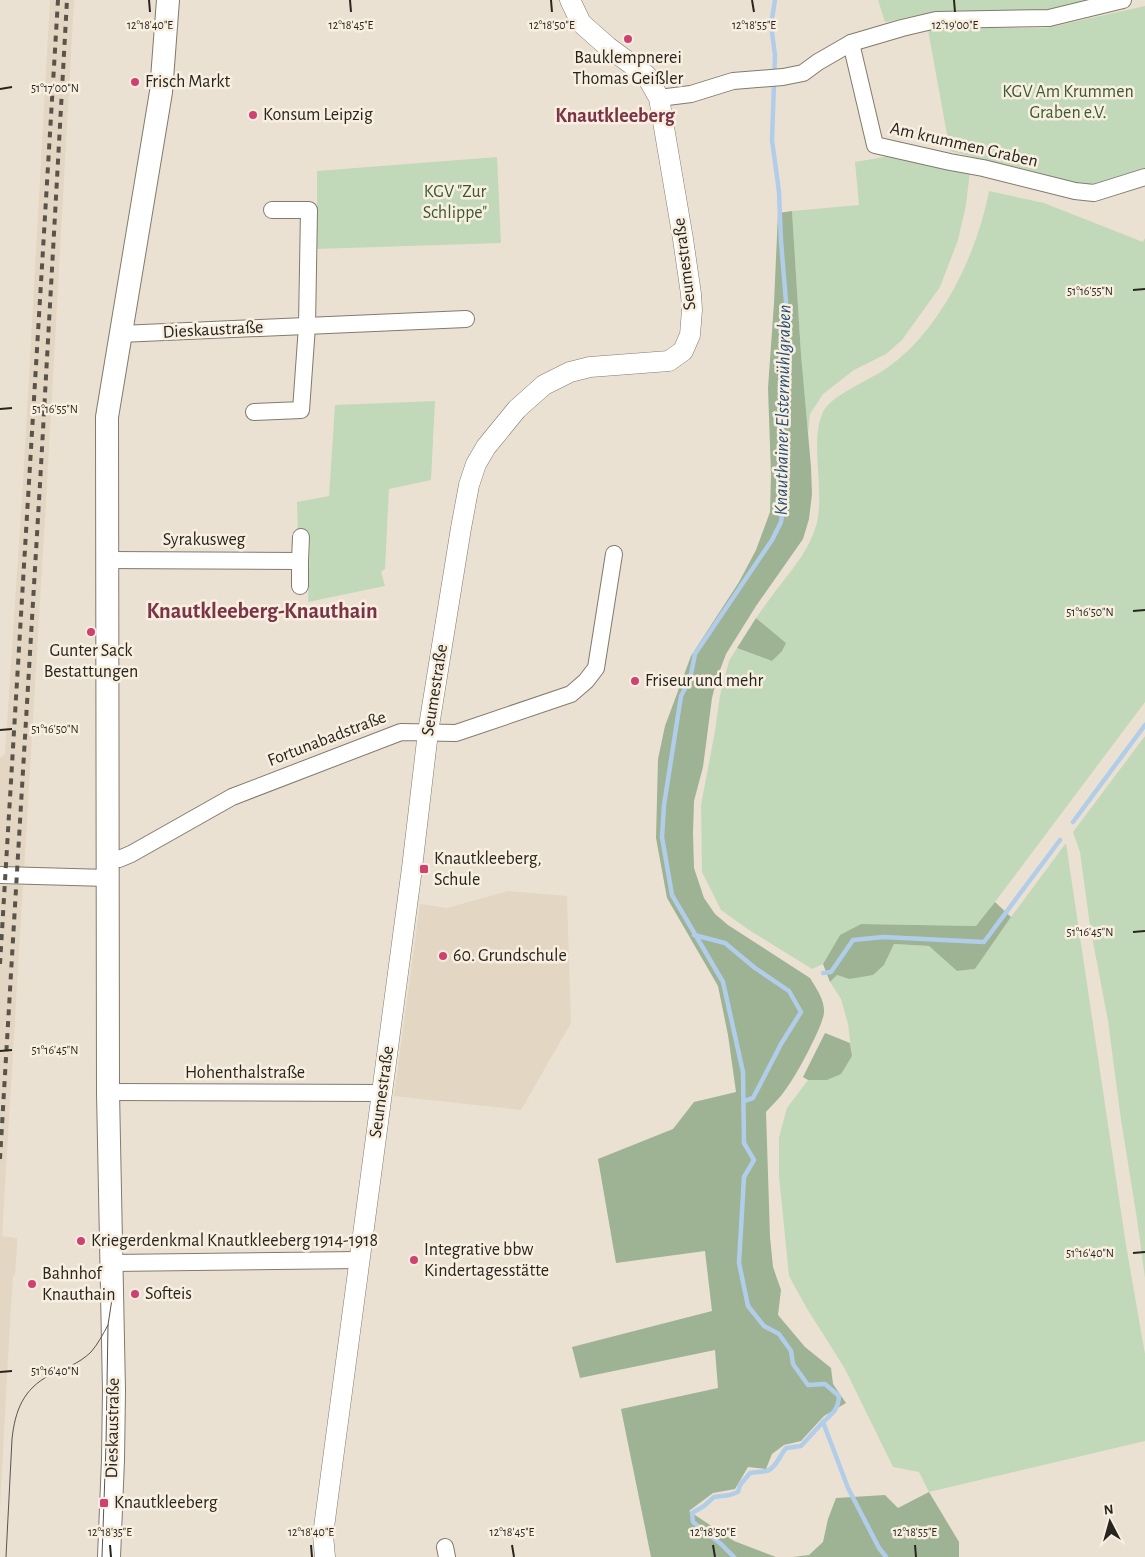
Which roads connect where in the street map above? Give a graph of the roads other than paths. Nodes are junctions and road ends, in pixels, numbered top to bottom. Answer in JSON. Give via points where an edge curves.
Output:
{"nodes":[{"id":1,"x":168,"y":0,"type":"edge"},
{"id":2,"x":570,"y":0,"type":"edge"},
{"id":3,"x":1123,"y":0,"type":"edge"},
{"id":4,"x":852,"y":43,"type":"junction"},
{"id":5,"x":660,"y":98,"type":"junction"},
{"id":6,"x":1145,"y":177,"type":"edge"},
{"id":7,"x":272,"y":210,"type":"dead end"},
{"id":8,"x":466,"y":318,"type":"dead end"},
{"id":9,"x":307,"y":326,"type":"junction"},
{"id":10,"x":120,"y":334,"type":"junction"},
{"id":11,"x":254,"y":412,"type":"dead end"},
{"id":12,"x":301,"y":537,"type":"dead end"},
{"id":13,"x":614,"y":554,"type":"dead end"},
{"id":14,"x":107,"y":560,"type":"junction"},
{"id":15,"x":300,"y":561,"type":"junction"},
{"id":16,"x":300,"y":586,"type":"dead end"},
{"id":17,"x":428,"y":732,"type":"junction"},
{"id":18,"x":108,"y":869,"type":"junction"},
{"id":19,"x":0,"y":875,"type":"edge"},
{"id":20,"x":108,"y":1092,"type":"junction"},
{"id":21,"x":382,"y":1093,"type":"junction"},
{"id":22,"x":360,"y":1260,"type":"junction"},
{"id":23,"x":111,"y":1263,"type":"junction"},
{"id":24,"x":109,"y":1557,"type":"edge"},
{"id":25,"x":325,"y":1557,"type":"edge"}],
"edges":[{"from":1,"to":10,"type":"main road","name":"Dieskaustraße","via":[[161,92]]},
{"from":2,"to":5,"type":"street","name":"Seumestraße","via":[[581,23],[646,75]]},
{"from":3,"to":4,"type":"street","via":[[1048,18],[936,20]]},
{"from":4,"to":5,"type":"street","via":[[803,73],[733,81],[691,94]]},
{"from":4,"to":6,"type":"street","name":"Am krummen Graben","via":[[874,145],[1075,191],[1094,193]]},
{"from":5,"to":17,"type":"street","name":"Seumestraße","via":[[691,294],[690,335],[682,352],[670,361],[590,366],[544,385],[517,409],[486,447],[469,485]]},
{"from":7,"to":9,"type":"street","via":[[309,210]]},
{"from":8,"to":9,"type":"street","name":"Dieskaustraße"},
{"from":9,"to":10,"type":"street","name":"Dieskaustraße"},
{"from":9,"to":11,"type":"street","via":[[301,410]]},
{"from":10,"to":14,"type":"main road","name":"Dieskaustraße","via":[[107,417]]},
{"from":12,"to":15,"type":"street"},
{"from":13,"to":17,"type":"street","name":"Fortunabadstraße","via":[[596,668],[572,694],[456,733]]},
{"from":14,"to":15,"type":"street","name":"Syrakusweg"},
{"from":14,"to":18,"type":"main road","name":"Dieskaustraße"},
{"from":15,"to":16,"type":"street"},
{"from":17,"to":18,"type":"street","name":"Fortunabadstraße","via":[[402,732],[232,797],[119,859]]},
{"from":17,"to":21,"type":"street","name":"Seumestraße"},
{"from":18,"to":19,"type":"street","name":"Fortunabadstraße"},
{"from":18,"to":20,"type":"main road","name":"Dieskaustraße"},
{"from":20,"to":21,"type":"street","name":"Hohenthalstraße"},
{"from":20,"to":23,"type":"main road","name":"Dieskaustraße"},
{"from":21,"to":22,"type":"street","name":"Seumestraße"},
{"from":22,"to":23,"type":"street"},
{"from":22,"to":25,"type":"street","name":"Seumestraße","via":[[323,1535]]},
{"from":23,"to":24,"type":"main road","name":"Dieskaustraße","via":[[114,1390]]}]}
